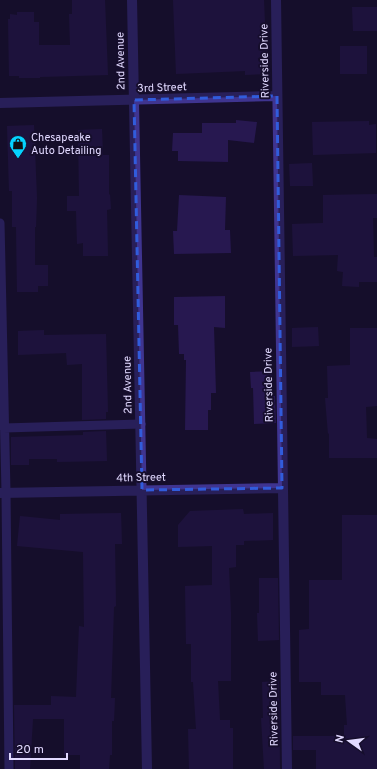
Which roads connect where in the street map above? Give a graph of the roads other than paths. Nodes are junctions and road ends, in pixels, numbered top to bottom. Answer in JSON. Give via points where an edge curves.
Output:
{"nodes":[{"id":1,"x":132,"y":0,"type":"edge"},
{"id":2,"x":276,"y":0,"type":"edge"},
{"id":3,"x":277,"y":96,"type":"junction"},
{"id":4,"x":134,"y":100,"type":"junction"},
{"id":5,"x":0,"y":103,"type":"edge"},
{"id":6,"x":0,"y":223,"type":"edge"},
{"id":7,"x":141,"y":424,"type":"junction"},
{"id":8,"x":4,"y":428,"type":"junction"},
{"id":9,"x":282,"y":488,"type":"junction"},
{"id":10,"x":142,"y":490,"type":"junction"},
{"id":11,"x":3,"y":492,"type":"edge"},
{"id":12,"x":9,"y":769,"type":"edge"},
{"id":13,"x":148,"y":769,"type":"edge"},
{"id":14,"x":287,"y":769,"type":"edge"}],
"edges":[{"from":1,"to":4,"type":"street","name":"2nd Avenue"},
{"from":2,"to":3,"type":"street","name":"Riverside Drive"},
{"from":3,"to":4,"type":"street","name":"3rd Street"},
{"from":3,"to":9,"type":"street","name":"Riverside Drive"},
{"from":4,"to":5,"type":"street","name":"3rd Street"},
{"from":4,"to":7,"type":"street","name":"2nd Avenue"},
{"from":6,"to":8,"type":"lane"},
{"from":7,"to":8,"type":"lane"},
{"from":7,"to":10,"type":"street","name":"2nd Avenue"},
{"from":8,"to":11,"type":"lane"},
{"from":9,"to":10,"type":"street","name":"4th Street"},
{"from":9,"to":14,"type":"street","name":"Riverside Drive"},
{"from":10,"to":11,"type":"street","name":"4th Street"},
{"from":10,"to":13,"type":"street","name":"2nd Avenue"},
{"from":11,"to":12,"type":"lane"}]}
